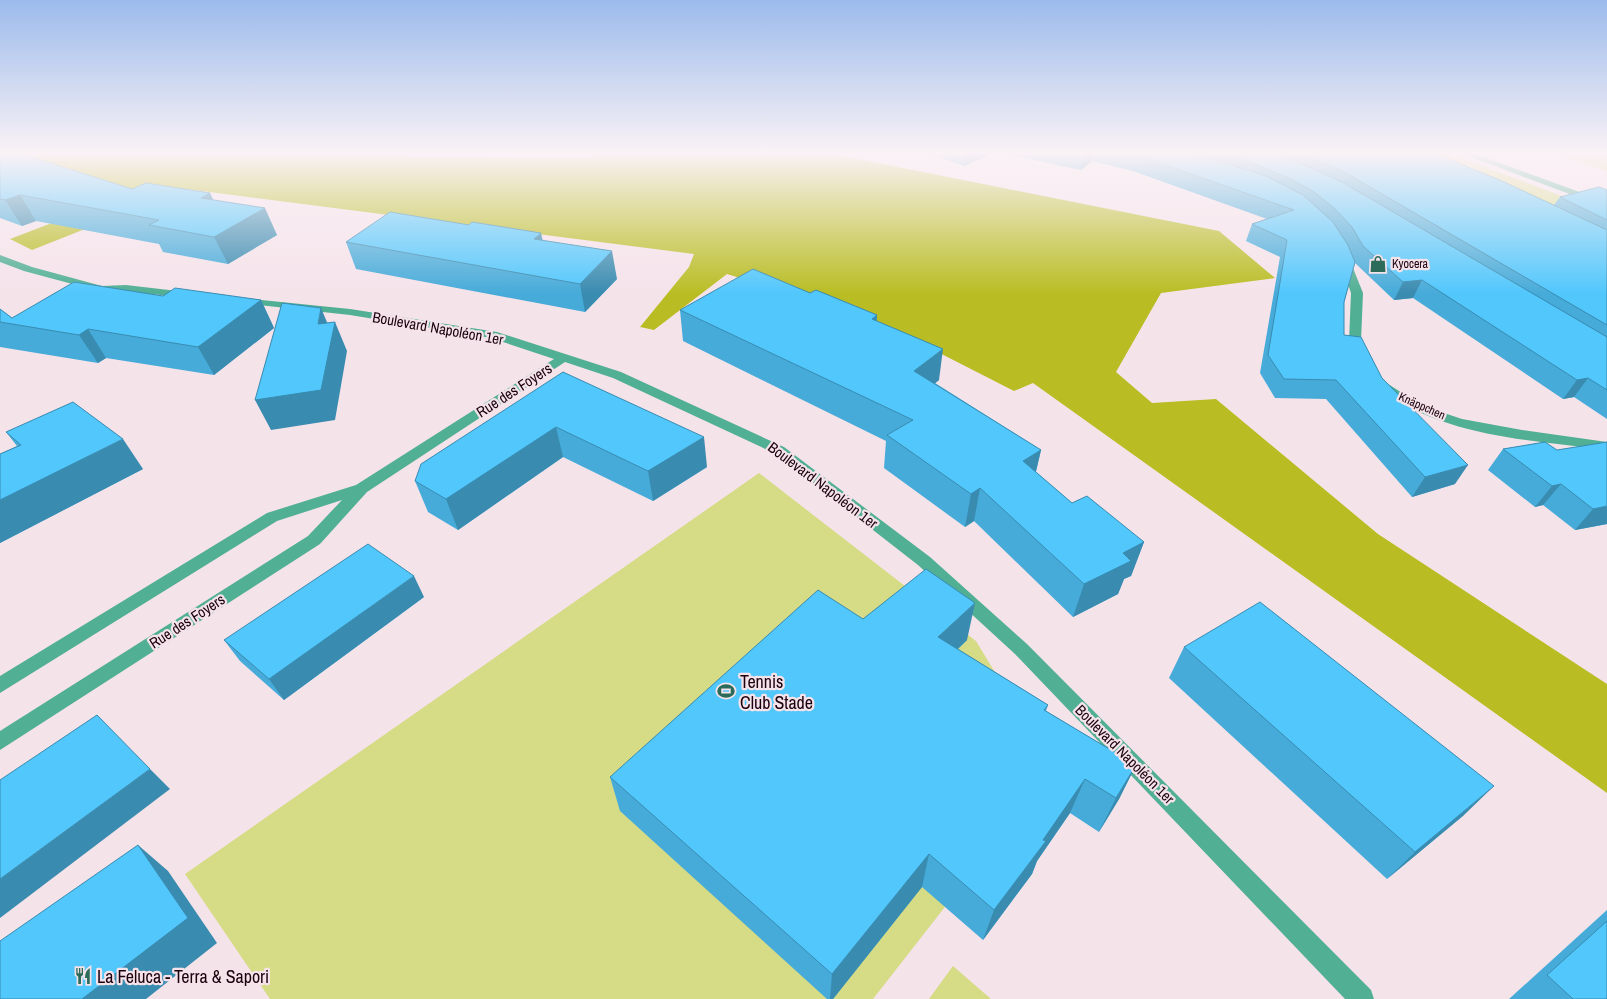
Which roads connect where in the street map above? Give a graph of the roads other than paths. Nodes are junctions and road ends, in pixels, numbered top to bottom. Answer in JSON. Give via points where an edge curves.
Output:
{"nodes":[{"id":1,"x":1595,"y":201,"type":"edge"},
{"id":2,"x":1607,"y":205,"type":"edge"},
{"id":3,"x":1338,"y":249,"type":"edge"},
{"id":4,"x":0,"y":258,"type":"edge"},
{"id":5,"x":102,"y":289,"type":"junction"},
{"id":6,"x":84,"y":296,"type":"edge"},
{"id":7,"x":204,"y":296,"type":"edge"},
{"id":8,"x":224,"y":299,"type":"edge"},
{"id":9,"x":565,"y":357,"type":"junction"},
{"id":10,"x":1365,"y":363,"type":"edge"},
{"id":11,"x":1375,"y":376,"type":"edge"},
{"id":12,"x":1607,"y":446,"type":"edge"},
{"id":13,"x":362,"y":488,"type":"junction"},
{"id":14,"x":0,"y":685,"type":"edge"},
{"id":15,"x":0,"y":741,"type":"edge"},
{"id":16,"x":1362,"y":999,"type":"edge"}],
"edges":[{"from":1,"to":2,"type":"street"},
{"from":3,"to":10,"type":"street","via":[[1357,293],[1355,341]]},
{"from":4,"to":5,"type":"street"},
{"from":5,"to":6,"type":"street"},
{"from":5,"to":7,"type":"street","via":[[126,288]]},
{"from":8,"to":9,"type":"street","name":"Boulevard Napoléon 1er","via":[[350,312],[492,335]]},
{"from":9,"to":13,"type":"street","name":"Rue des Foyers"},
{"from":9,"to":16,"type":"street","name":"Boulevard Napoléon 1er","via":[[617,375],[779,450],[924,561],[1021,649]]},
{"from":11,"to":12,"type":"street","name":"Knäppchen","via":[[1392,393],[1432,413],[1478,428]]},
{"from":13,"to":14,"type":"street","name":"Rue des Foyers","via":[[272,517]]},
{"from":13,"to":15,"type":"street","name":"Rue des Foyers","via":[[314,540]]}]}
